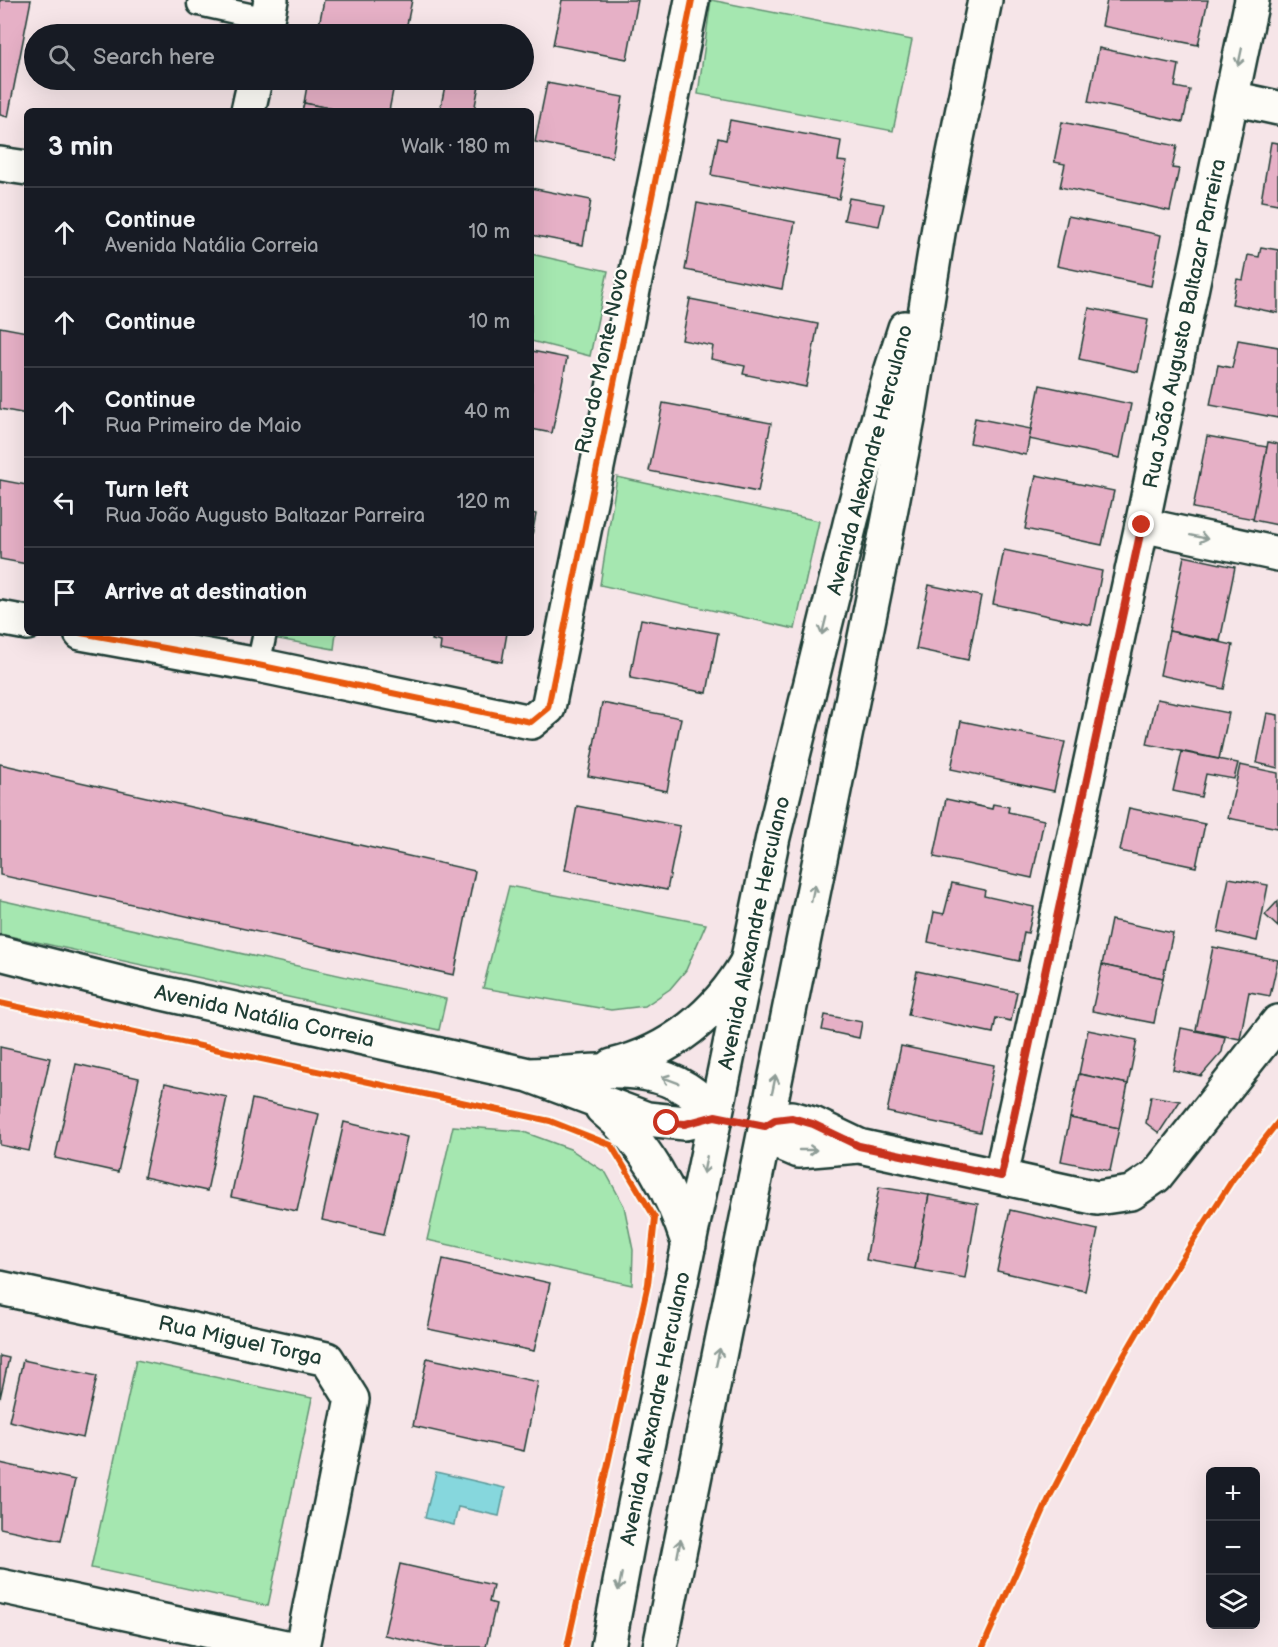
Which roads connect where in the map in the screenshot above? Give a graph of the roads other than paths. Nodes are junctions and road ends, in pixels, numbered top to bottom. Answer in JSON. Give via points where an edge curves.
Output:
{"nodes":[{"id":1,"x":692,"y":0,"type":"edge"},
{"id":2,"x":985,"y":0,"type":"edge"},
{"id":3,"x":1252,"y":0,"type":"edge"},
{"id":4,"x":199,"y":4,"type":"dead end"},
{"id":5,"x":267,"y":18,"type":"edge"},
{"id":6,"x":253,"y":90,"type":"edge"},
{"id":7,"x":1232,"y":98,"type":"junction"},
{"id":8,"x":249,"y":108,"type":"edge"},
{"id":9,"x":1278,"y":108,"type":"edge"},
{"id":10,"x":0,"y":164,"type":"edge"},
{"id":11,"x":24,"y":168,"type":"edge"},
{"id":12,"x":939,"y":227,"type":"junction"},
{"id":13,"x":1142,"y":525,"type":"junction"},
{"id":14,"x":1278,"y":554,"type":"edge"},
{"id":15,"x":0,"y":618,"type":"edge"},
{"id":16,"x":24,"y":622,"type":"edge"},
{"id":17,"x":98,"y":636,"type":"edge"},
{"id":18,"x":264,"y":636,"type":"edge"},
{"id":19,"x":258,"y":665,"type":"junction"},
{"id":20,"x":0,"y":953,"type":"edge"},
{"id":21,"x":747,"y":963,"type":"junction"},
{"id":22,"x":1278,"y":1022,"type":"edge"},
{"id":23,"x":597,"y":1070,"type":"junction"},
{"id":24,"x":530,"y":1075,"type":"junction"},
{"id":25,"x":572,"y":1090,"type":"junction"},
{"id":26,"x":715,"y":1116,"type":"junction"},
{"id":27,"x":765,"y":1126,"type":"junction"},
{"id":28,"x":1001,"y":1176,"type":"junction"},
{"id":29,"x":689,"y":1245,"type":"junction"},
{"id":30,"x":0,"y":1288,"type":"edge"},
{"id":31,"x":0,"y":1586,"type":"edge"},
{"id":32,"x":285,"y":1647,"type":"edge"},
{"id":33,"x":302,"y":1647,"type":"edge"},
{"id":34,"x":608,"y":1647,"type":"edge"},
{"id":35,"x":660,"y":1647,"type":"edge"}],
"edges":[{"from":1,"to":19,"type":"street","name":"Rua do Monte Novo","via":[[548,708],[531,722]]},
{"from":2,"to":12,"type":"street","name":"Avenida Alexandre Herculano"},
{"from":3,"to":7,"type":"street","name":"Rua João Augusto Baltazar Parreira","one_way":true},
{"from":4,"to":5,"type":"lane"},
{"from":6,"to":8,"type":"street"},
{"from":7,"to":9,"type":"street"},
{"from":7,"to":13,"type":"street","name":"Rua João Augusto Baltazar Parreira"},
{"from":10,"to":11,"type":"street"},
{"from":12,"to":21,"type":"street","name":"Avenida Alexandre Herculano","one_way":true,"via":[[891,372],[851,520]]},
{"from":27,"to":12,"type":"street","name":"Avenida Alexandre Herculano","one_way":true,"via":[[896,484]]},
{"from":13,"to":14,"type":"street","one_way":true},
{"from":13,"to":28,"type":"street","name":"Rua João Augusto Baltazar Parreira"},
{"from":15,"to":16,"type":"street"},
{"from":17,"to":19,"type":"street"},
{"from":18,"to":19,"type":"lane"},
{"from":20,"to":24,"type":"street","name":"Avenida Natália Correia"},
{"from":21,"to":23,"type":"street","name":"Avenida Natália Correia","via":[[716,1005],[677,1039],[639,1058]]},
{"from":21,"to":26,"type":"street","name":"Avenida Alexandre Herculano"},
{"from":22,"to":28,"type":"street","via":[[1156,1176],[1131,1193],[1097,1198]]},
{"from":23,"to":24,"type":"street","name":"Avenida Natália Correia"},
{"from":26,"to":23,"type":"street","name":"Avenida Natália Correia","one_way":true,"via":[[702,1099],[672,1081],[628,1070]]},
{"from":24,"to":25,"type":"street","name":"Avenida Natália Correia"},
{"from":25,"to":26,"type":"street","name":"Avenida Natália Correia","via":[[626,1112],[667,1123],[685,1124]]},
{"from":25,"to":29,"type":"street","name":"Avenida Natália Correia","via":[[616,1119],[644,1151],[666,1185]]},
{"from":26,"to":27,"type":"street"},
{"from":26,"to":29,"type":"street","name":"Avenida Alexandre Herculano","one_way":true},
{"from":27,"to":28,"type":"street","via":[[792,1118],[859,1146]]},
{"from":35,"to":27,"type":"street","name":"Avenida Alexandre Herculano","one_way":true},
{"from":29,"to":34,"type":"street","name":"Avenida Alexandre Herculano","one_way":true},
{"from":30,"to":33,"type":"street","name":"Rua Miguel Torga","via":[[327,1359],[352,1399]]},
{"from":31,"to":32,"type":"street"}]}
